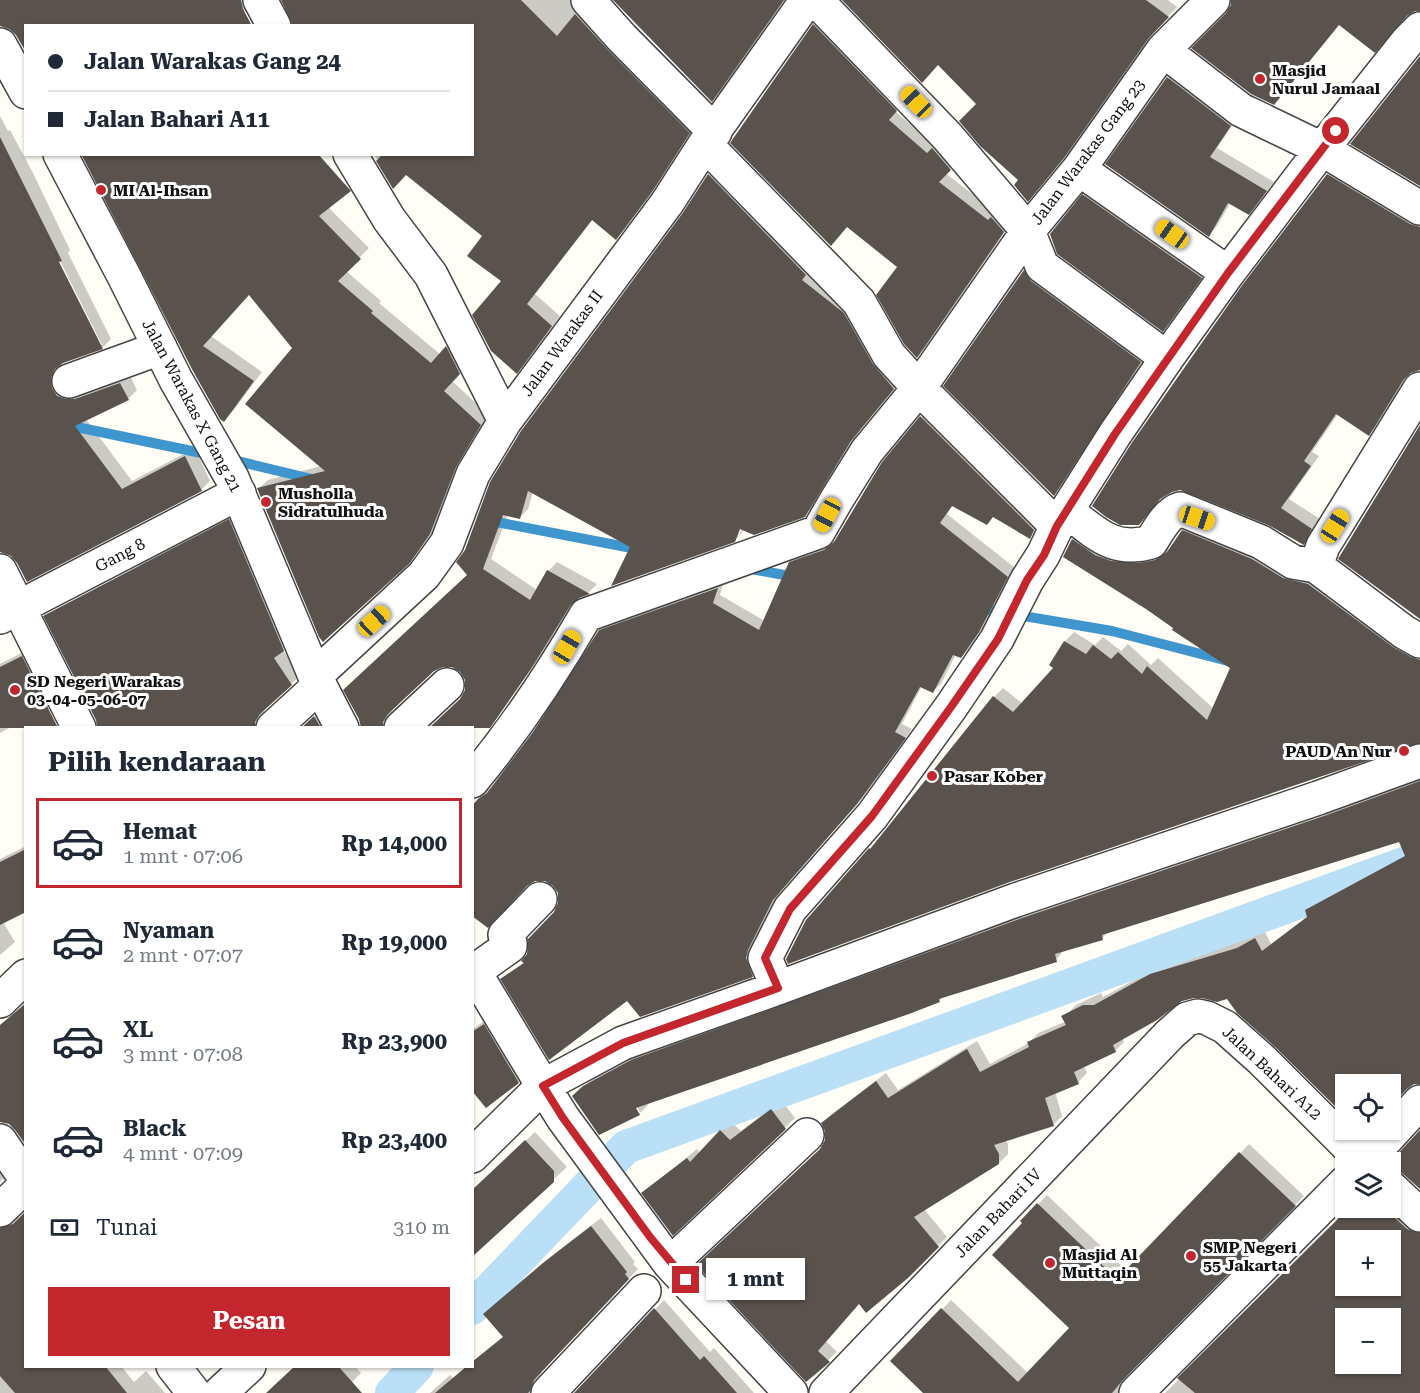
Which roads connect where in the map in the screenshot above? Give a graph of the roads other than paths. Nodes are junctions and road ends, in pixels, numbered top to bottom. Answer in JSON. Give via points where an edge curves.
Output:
{"nodes":[{"id":1,"x":260,"y":0,"type":"edge"},
{"id":2,"x":588,"y":0,"type":"edge"},
{"id":3,"x":807,"y":0,"type":"edge"},
{"id":4,"x":816,"y":0,"type":"edge"},
{"id":5,"x":1213,"y":0,"type":"edge"},
{"id":6,"x":273,"y":24,"type":"edge"},
{"id":7,"x":1420,"y":29,"type":"edge"},
{"id":8,"x":0,"y":45,"type":"edge"},
{"id":9,"x":1162,"y":50,"type":"junction"},
{"id":10,"x":24,"y":88,"type":"edge"},
{"id":11,"x":710,"y":138,"type":"junction"},
{"id":12,"x":1322,"y":149,"type":"junction"},
{"id":13,"x":61,"y":156,"type":"edge"},
{"id":14,"x":352,"y":156,"type":"edge"},
{"id":15,"x":1079,"y":169,"type":"junction"},
{"id":16,"x":1420,"y":208,"type":"edge"},
{"id":17,"x":1028,"y":231,"type":"junction"},
{"id":18,"x":1228,"y":273,"type":"junction"},
{"id":19,"x":160,"y":348,"type":"junction"},
{"id":20,"x":1167,"y":358,"type":"junction"},
{"id":21,"x":69,"y":381,"type":"dead end"},
{"id":22,"x":919,"y":387,"type":"junction"},
{"id":23,"x":1420,"y":389,"type":"edge"},
{"id":24,"x":505,"y":421,"type":"junction"},
{"id":25,"x":239,"y":493,"type":"junction"},
{"id":26,"x":1062,"y":519,"type":"junction"},
{"id":27,"x":1316,"y":566,"type":"junction"},
{"id":28,"x":0,"y":571,"type":"edge"},
{"id":29,"x":9,"y":613,"type":"edge"},
{"id":30,"x":1420,"y":641,"type":"edge"},
{"id":31,"x":317,"y":681,"type":"junction"},
{"id":32,"x":447,"y":685,"type":"dead end"},
{"id":33,"x":78,"y":726,"type":"edge"},
{"id":34,"x":275,"y":726,"type":"edge"},
{"id":35,"x":341,"y":726,"type":"edge"},
{"id":36,"x":403,"y":726,"type":"edge"},
{"id":37,"x":1420,"y":761,"type":"edge"},
{"id":38,"x":474,"y":779,"type":"edge"},
{"id":39,"x":540,"y":899,"type":"dead end"},
{"id":40,"x":474,"y":969,"type":"edge"},
{"id":41,"x":24,"y":978,"type":"edge"},
{"id":42,"x":778,"y":988,"type":"junction"},
{"id":43,"x":0,"y":1001,"type":"edge"},
{"id":44,"x":1170,"y":1034,"type":"joint"},
{"id":45,"x":543,"y":1086,"type":"junction"},
{"id":46,"x":1420,"y":1102,"type":"edge"},
{"id":47,"x":807,"y":1135,"type":"dead end"},
{"id":48,"x":0,"y":1141,"type":"edge"},
{"id":49,"x":1355,"y":1152,"type":"edge"},
{"id":50,"x":1374,"y":1152,"type":"edge"},
{"id":51,"x":474,"y":1154,"type":"edge"},
{"id":52,"x":24,"y":1176,"type":"edge"},
{"id":53,"x":24,"y":1187,"type":"edge"},
{"id":54,"x":1335,"y":1193,"type":"edge"},
{"id":55,"x":1401,"y":1197,"type":"edge"},
{"id":56,"x":0,"y":1210,"type":"edge"},
{"id":57,"x":1420,"y":1215,"type":"edge"},
{"id":58,"x":670,"y":1264,"type":"junction"},
{"id":59,"x":644,"y":1290,"type":"dead end"},
{"id":60,"x":175,"y":1368,"type":"edge"},
{"id":61,"x":247,"y":1368,"type":"edge"},
{"id":62,"x":194,"y":1393,"type":"edge"},
{"id":63,"x":220,"y":1393,"type":"edge"},
{"id":64,"x":548,"y":1393,"type":"edge"},
{"id":65,"x":791,"y":1393,"type":"edge"},
{"id":66,"x":826,"y":1393,"type":"edge"},
{"id":67,"x":1136,"y":1393,"type":"edge"}],
"edges":[{"from":1,"to":6,"type":"street"},
{"from":2,"to":11,"type":"street"},
{"from":3,"to":11,"type":"street","name":"Jalan Warakas II"},
{"from":4,"to":17,"type":"street","name":"Jalan Warakas Gang 23","via":[[947,136]]},
{"from":5,"to":9,"type":"street","name":"Jalan Warakas Gang 23"},
{"from":7,"to":12,"type":"street"},
{"from":8,"to":10,"type":"street"},
{"from":9,"to":12,"type":"street","via":[[1241,110]]},
{"from":9,"to":15,"type":"street","name":"Jalan Warakas Gang 23"},
{"from":11,"to":22,"type":"street","via":[[859,302],[889,355]]},
{"from":11,"to":24,"type":"street","name":"Jalan Warakas II","via":[[667,203]]},
{"from":12,"to":16,"type":"street"},
{"from":12,"to":18,"type":"street"},
{"from":13,"to":19,"type":"street","name":"Jalan Warakas X Gang 21"},
{"from":14,"to":24,"type":"street","via":[[389,219],[431,275]]},
{"from":15,"to":17,"type":"street","name":"Jalan Warakas Gang 23"},
{"from":15,"to":18,"type":"street"},
{"from":17,"to":20,"type":"street","via":[[1042,266]]},
{"from":17,"to":22,"type":"street"},
{"from":18,"to":20,"type":"street"},
{"from":19,"to":21,"type":"street"},
{"from":19,"to":25,"type":"street","name":"Jalan Warakas X Gang 21"},
{"from":20,"to":26,"type":"street"},
{"from":22,"to":26,"type":"street"},
{"from":22,"to":38,"type":"street","via":[[867,451],[818,532],[586,615],[502,745]]},
{"from":23,"to":27,"type":"street","via":[[1323,546]]},
{"from":24,"to":31,"type":"street","name":"Jalan Warakas II","via":[[473,474],[447,543],[424,575]]},
{"from":25,"to":29,"type":"street","name":"Gang 8"},
{"from":25,"to":31,"type":"street","name":"Jalan Warakas X Gang 21"},
{"from":26,"to":27,"type":"street","via":[[1124,545],[1151,542],[1162,524],[1180,509],[1261,542],[1293,562]]},
{"from":26,"to":42,"type":"street","via":[[998,639],[951,707],[872,816],[790,909],[765,958]]},
{"from":27,"to":30,"type":"street"},
{"from":28,"to":29,"type":"street"},
{"from":29,"to":33,"type":"street"},
{"from":31,"to":34,"type":"street","name":"Jalan Warakas II"},
{"from":31,"to":35,"type":"street","name":"Jalan Warakas X Gang 21"},
{"from":32,"to":36,"type":"street"},
{"from":37,"to":42,"type":"street","via":[[1016,900]]},
{"from":39,"to":40,"type":"street","via":[[506,935],[510,946]]},
{"from":40,"to":45,"type":"street"},
{"from":41,"to":43,"type":"street"},
{"from":42,"to":45,"type":"street","via":[[623,1043]]},
{"from":44,"to":49,"type":"street","name":"Jalan Bahari A12","via":[[1187,1019],[1198,1016],[1225,1027]]},
{"from":44,"to":66,"type":"street","name":"Jalan Bahari IV"},
{"from":45,"to":51,"type":"street"},
{"from":45,"to":58,"type":"street"},
{"from":46,"to":50,"type":"street"},
{"from":47,"to":58,"type":"street"},
{"from":48,"to":52,"type":"street"},
{"from":53,"to":56,"type":"street"},
{"from":54,"to":67,"type":"street"},
{"from":55,"to":57,"type":"street"},
{"from":58,"to":65,"type":"street"},
{"from":59,"to":64,"type":"street"},
{"from":60,"to":62,"type":"street"},
{"from":61,"to":63,"type":"street"}]}
